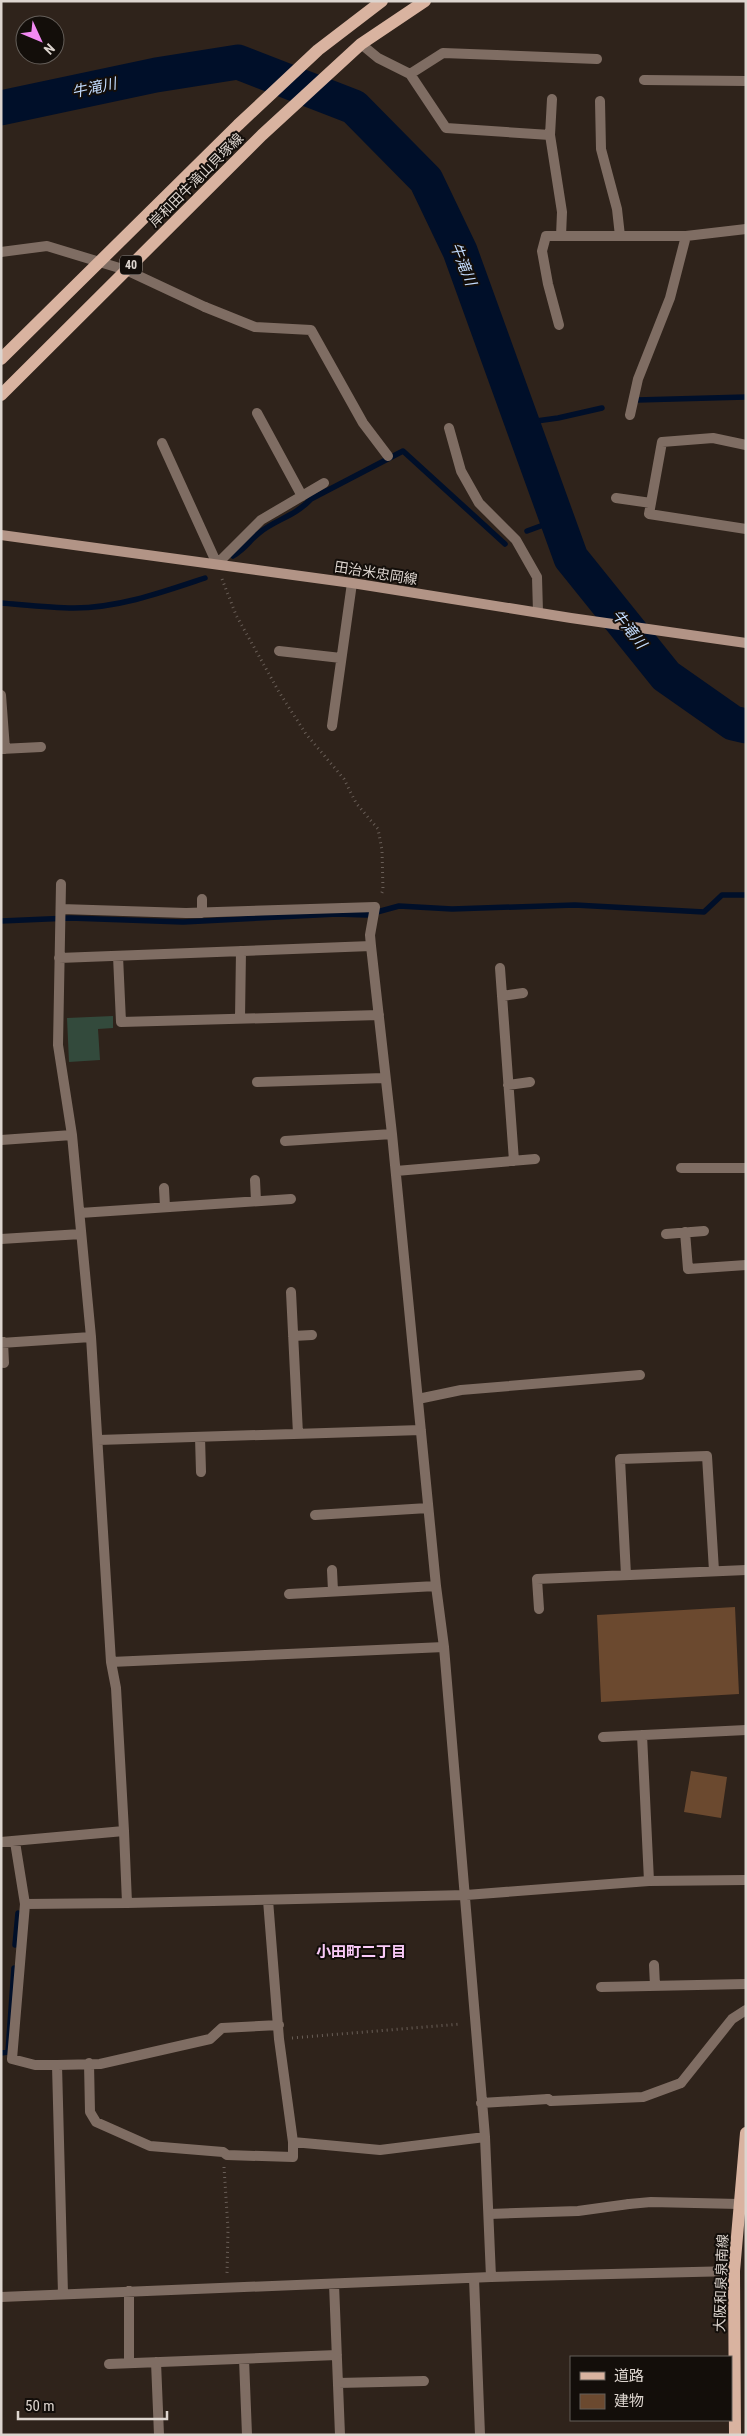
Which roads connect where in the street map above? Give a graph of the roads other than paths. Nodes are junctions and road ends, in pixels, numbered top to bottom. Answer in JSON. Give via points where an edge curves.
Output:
{"nodes":[{"id":1,"x":382,"y":1,"type":"edge"},
{"id":2,"x":425,"y":1,"type":"edge"},
{"id":3,"x":361,"y":44,"type":"junction"},
{"id":4,"x":597,"y":60,"type":"dead end"},
{"id":5,"x":410,"y":74,"type":"junction"},
{"id":6,"x":644,"y":80,"type":"dead end"},
{"id":7,"x":746,"y":81,"type":"edge"},
{"id":8,"x":552,"y":99,"type":"dead end"},
{"id":9,"x":600,"y":101,"type":"dead end"},
{"id":10,"x":550,"y":134,"type":"junction"},
{"id":11,"x":746,"y":229,"type":"edge"},
{"id":12,"x":562,"y":236,"type":"junction"},
{"id":13,"x":620,"y":236,"type":"junction"},
{"id":14,"x":686,"y":236,"type":"junction"},
{"id":15,"x":1,"y":252,"type":"edge"},
{"id":16,"x":101,"y":262,"type":"junction"},
{"id":17,"x":126,"y":270,"type":"junction"},
{"id":18,"x":559,"y":324,"type":"dead end"},
{"id":19,"x":1,"y":360,"type":"edge"},
{"id":20,"x":1,"y":395,"type":"edge"},
{"id":21,"x":257,"y":413,"type":"dead end"},
{"id":22,"x":630,"y":414,"type":"dead end"},
{"id":23,"x":450,"y":428,"type":"dead end"},
{"id":24,"x":162,"y":443,"type":"dead end"},
{"id":25,"x":746,"y":445,"type":"edge"},
{"id":26,"x":388,"y":456,"type":"dead end"},
{"id":27,"x":324,"y":483,"type":"dead end"},
{"id":28,"x":302,"y":496,"type":"junction"},
{"id":29,"x":616,"y":498,"type":"dead end"},
{"id":30,"x":651,"y":503,"type":"junction"},
{"id":31,"x":746,"y":529,"type":"edge"},
{"id":32,"x":1,"y":535,"type":"edge"},
{"id":33,"x":216,"y":564,"type":"junction"},
{"id":34,"x":352,"y":583,"type":"junction"},
{"id":35,"x":538,"y":612,"type":"junction"},
{"id":36,"x":746,"y":643,"type":"edge"},
{"id":37,"x":278,"y":651,"type":"dead end"},
{"id":38,"x":342,"y":658,"type":"junction"},
{"id":39,"x":1,"y":695,"type":"edge"},
{"id":40,"x":332,"y":726,"type":"dead end"},
{"id":41,"x":41,"y":747,"type":"dead end"},
{"id":42,"x":3,"y":749,"type":"edge"},
{"id":43,"x":61,"y":884,"type":"dead end"},
{"id":44,"x":202,"y":899,"type":"dead end"},
{"id":45,"x":202,"y":913,"type":"junction"},
{"id":46,"x":61,"y":916,"type":"junction"},
{"id":47,"x":371,"y":946,"type":"junction"},
{"id":48,"x":241,"y":951,"type":"junction"},
{"id":49,"x":118,"y":956,"type":"junction"},
{"id":50,"x":59,"y":958,"type":"junction"},
{"id":51,"x":500,"y":968,"type":"dead end"},
{"id":52,"x":523,"y":994,"type":"dead end"},
{"id":53,"x":502,"y":996,"type":"junction"},
{"id":54,"x":378,"y":1015,"type":"junction"},
{"id":55,"x":240,"y":1018,"type":"junction"},
{"id":56,"x":384,"y":1078,"type":"junction"},
{"id":57,"x":258,"y":1082,"type":"dead end"},
{"id":58,"x":530,"y":1082,"type":"dead end"},
{"id":59,"x":508,"y":1085,"type":"junction"},
{"id":60,"x":392,"y":1134,"type":"junction"},
{"id":61,"x":72,"y":1135,"type":"junction"},
{"id":62,"x":1,"y":1140,"type":"edge"},
{"id":63,"x":285,"y":1141,"type":"dead end"},
{"id":64,"x":535,"y":1159,"type":"dead end"},
{"id":65,"x":514,"y":1161,"type":"junction"},
{"id":66,"x":681,"y":1168,"type":"dead end"},
{"id":67,"x":746,"y":1168,"type":"edge"},
{"id":68,"x":396,"y":1171,"type":"junction"},
{"id":69,"x":255,"y":1180,"type":"dead end"},
{"id":70,"x":164,"y":1188,"type":"dead end"},
{"id":71,"x":290,"y":1199,"type":"dead end"},
{"id":72,"x":256,"y":1201,"type":"junction"},
{"id":73,"x":165,"y":1207,"type":"junction"},
{"id":74,"x":80,"y":1213,"type":"junction"},
{"id":75,"x":704,"y":1231,"type":"dead end"},
{"id":76,"x":684,"y":1232,"type":"junction"},
{"id":77,"x":81,"y":1234,"type":"junction"},
{"id":78,"x":666,"y":1234,"type":"dead end"},
{"id":79,"x":1,"y":1239,"type":"edge"},
{"id":80,"x":746,"y":1265,"type":"edge"},
{"id":81,"x":291,"y":1292,"type":"dead end"},
{"id":82,"x":312,"y":1335,"type":"dead end"},
{"id":83,"x":293,"y":1336,"type":"junction"},
{"id":84,"x":91,"y":1337,"type":"junction"},
{"id":85,"x":2,"y":1343,"type":"edge"},
{"id":86,"x":4,"y":1362,"type":"dead end"},
{"id":87,"x":640,"y":1374,"type":"dead end"},
{"id":88,"x":418,"y":1399,"type":"junction"},
{"id":89,"x":421,"y":1430,"type":"junction"},
{"id":90,"x":298,"y":1434,"type":"junction"},
{"id":91,"x":200,"y":1437,"type":"junction"},
{"id":92,"x":98,"y":1440,"type":"junction"},
{"id":93,"x":201,"y":1472,"type":"dead end"},
{"id":94,"x":428,"y":1508,"type":"junction"},
{"id":95,"x":315,"y":1515,"type":"dead end"},
{"id":96,"x":332,"y":1570,"type":"dead end"},
{"id":97,"x":746,"y":1570,"type":"edge"},
{"id":98,"x":714,"y":1571,"type":"junction"},
{"id":99,"x":626,"y":1575,"type":"junction"},
{"id":100,"x":436,"y":1586,"type":"junction"},
{"id":101,"x":333,"y":1592,"type":"junction"},
{"id":102,"x":289,"y":1594,"type":"dead end"},
{"id":103,"x":539,"y":1609,"type":"dead end"},
{"id":104,"x":444,"y":1647,"type":"junction"},
{"id":105,"x":111,"y":1662,"type":"junction"},
{"id":106,"x":746,"y":1730,"type":"edge"},
{"id":107,"x":642,"y":1735,"type":"junction"},
{"id":108,"x":602,"y":1737,"type":"dead end"},
{"id":109,"x":124,"y":1831,"type":"junction"},
{"id":110,"x":1,"y":1842,"type":"edge"},
{"id":111,"x":15,"y":1842,"type":"junction"},
{"id":112,"x":746,"y":1880,"type":"edge"},
{"id":113,"x":650,"y":1881,"type":"junction"},
{"id":114,"x":466,"y":1895,"type":"junction"},
{"id":115,"x":268,"y":1900,"type":"junction"},
{"id":116,"x":127,"y":1903,"type":"junction"},
{"id":117,"x":25,"y":1904,"type":"junction"},
{"id":118,"x":654,"y":1965,"type":"dead end"},
{"id":119,"x":746,"y":1984,"type":"edge"},
{"id":120,"x":655,"y":1986,"type":"junction"},
{"id":121,"x":601,"y":1987,"type":"dead end"},
{"id":122,"x":746,"y":2010,"type":"edge"},
{"id":123,"x":279,"y":2025,"type":"junction"},
{"id":124,"x":6,"y":2060,"type":"edge"},
{"id":125,"x":89,"y":2063,"type":"junction"},
{"id":126,"x":57,"y":2065,"type":"junction"},
{"id":127,"x":482,"y":2103,"type":"junction"},
{"id":128,"x":746,"y":2133,"type":"edge"},
{"id":129,"x":485,"y":2137,"type":"junction"},
{"id":130,"x":293,"y":2142,"type":"junction"},
{"id":131,"x":739,"y":2204,"type":"junction"},
{"id":132,"x":489,"y":2214,"type":"junction"},
{"id":133,"x":734,"y":2271,"type":"junction"},
{"id":134,"x":491,"y":2277,"type":"junction"},
{"id":135,"x":474,"y":2278,"type":"junction"},
{"id":136,"x":334,"y":2284,"type":"junction"},
{"id":137,"x":129,"y":2291,"type":"junction"},
{"id":138,"x":63,"y":2294,"type":"junction"},
{"id":139,"x":1,"y":2297,"type":"edge"},
{"id":140,"x":337,"y":2355,"type":"junction"},
{"id":141,"x":244,"y":2359,"type":"junction"},
{"id":142,"x":156,"y":2362,"type":"junction"},
{"id":143,"x":129,"y":2363,"type":"junction"},
{"id":144,"x":109,"y":2364,"type":"dead end"},
{"id":145,"x":424,"y":2381,"type":"dead end"},
{"id":146,"x":338,"y":2384,"type":"junction"},
{"id":147,"x":159,"y":2435,"type":"edge"},
{"id":148,"x":247,"y":2435,"type":"edge"},
{"id":149,"x":340,"y":2435,"type":"edge"},
{"id":150,"x":480,"y":2435,"type":"edge"},
{"id":151,"x":735,"y":2435,"type":"edge"}],
"edges":[{"from":1,"to":16,"type":"main road","name":"岸和田牛滝山貝塚線","number":"40","via":[[318,50]]},
{"from":2,"to":3,"type":"main road","name":"岸和田牛滝山貝塚線","number":"40"},
{"from":3,"to":5,"type":"street","via":[[378,58]]},
{"from":3,"to":17,"type":"main road","name":"岸和田牛滝山貝塚線","number":"40","via":[[262,135]]},
{"from":4,"to":5,"type":"street","via":[[443,53]]},
{"from":5,"to":10,"type":"street","via":[[446,128]]},
{"from":6,"to":7,"type":"street"},
{"from":8,"to":10,"type":"street"},
{"from":9,"to":13,"type":"street","via":[[601,149],[617,209]]},
{"from":10,"to":12,"type":"street","via":[[562,212]]},
{"from":11,"to":14,"type":"street"},
{"from":12,"to":13,"type":"street"},
{"from":12,"to":18,"type":"street","via":[[546,236],[542,251]]},
{"from":13,"to":14,"type":"street"},
{"from":14,"to":22,"type":"street","via":[[670,298],[638,379]]},
{"from":15,"to":16,"type":"street","via":[[47,246]]},
{"from":16,"to":17,"type":"street"},
{"from":16,"to":19,"type":"main road","name":"岸和田牛滝山貝塚線","number":"40"},
{"from":17,"to":20,"type":"main road","name":"岸和田牛滝山貝塚線","number":"40"},
{"from":17,"to":26,"type":"street","via":[[255,327],[311,330],[363,423]]},
{"from":21,"to":28,"type":"street"},
{"from":23,"to":35,"type":"street","via":[[462,471],[479,503],[516,540],[537,577]]},
{"from":24,"to":33,"type":"street"},
{"from":25,"to":30,"type":"street","via":[[713,438],[662,442]]},
{"from":27,"to":28,"type":"street"},
{"from":28,"to":33,"type":"street","via":[[261,520]]},
{"from":29,"to":30,"type":"street"},
{"from":30,"to":31,"type":"street","via":[[649,514]]},
{"from":32,"to":33,"type":"main road","name":"田治米忠岡線"},
{"from":33,"to":34,"type":"main road","name":"田治米忠岡線"},
{"from":34,"to":35,"type":"main road","name":"田治米忠岡線"},
{"from":34,"to":38,"type":"street"},
{"from":35,"to":36,"type":"main road","name":"田治米忠岡線"},
{"from":37,"to":38,"type":"street"},
{"from":38,"to":40,"type":"street"},
{"from":39,"to":42,"type":"street"},
{"from":41,"to":42,"type":"street"},
{"from":43,"to":46,"type":"street"},
{"from":44,"to":45,"type":"street"},
{"from":45,"to":46,"type":"street"},
{"from":45,"to":47,"type":"street","via":[[375,911]]},
{"from":46,"to":50,"type":"street"},
{"from":47,"to":48,"type":"street"},
{"from":47,"to":54,"type":"street"},
{"from":48,"to":49,"type":"street"},
{"from":48,"to":55,"type":"street"},
{"from":49,"to":50,"type":"street"},
{"from":49,"to":55,"type":"street","via":[[121,1022]]},
{"from":50,"to":61,"type":"street","via":[[58,1045]]},
{"from":51,"to":53,"type":"street"},
{"from":52,"to":53,"type":"street"},
{"from":53,"to":59,"type":"street"},
{"from":54,"to":55,"type":"street"},
{"from":54,"to":56,"type":"street"},
{"from":56,"to":57,"type":"street"},
{"from":56,"to":60,"type":"street"},
{"from":58,"to":59,"type":"street"},
{"from":59,"to":65,"type":"street"},
{"from":60,"to":63,"type":"street"},
{"from":60,"to":68,"type":"street"},
{"from":61,"to":62,"type":"street"},
{"from":61,"to":74,"type":"street"},
{"from":64,"to":65,"type":"street"},
{"from":65,"to":68,"type":"street"},
{"from":66,"to":67,"type":"street"},
{"from":68,"to":88,"type":"street"},
{"from":69,"to":72,"type":"street"},
{"from":70,"to":73,"type":"street"},
{"from":71,"to":72,"type":"street"},
{"from":72,"to":73,"type":"street"},
{"from":73,"to":74,"type":"street"},
{"from":74,"to":77,"type":"street"},
{"from":75,"to":76,"type":"street"},
{"from":76,"to":78,"type":"street"},
{"from":76,"to":80,"type":"street","via":[[688,1269]]},
{"from":77,"to":79,"type":"street"},
{"from":77,"to":84,"type":"street"},
{"from":81,"to":83,"type":"street"},
{"from":82,"to":83,"type":"street"},
{"from":83,"to":90,"type":"street"},
{"from":84,"to":85,"type":"street"},
{"from":84,"to":92,"type":"street"},
{"from":85,"to":86,"type":"street"},
{"from":87,"to":88,"type":"street","via":[[461,1390]]},
{"from":88,"to":89,"type":"street"},
{"from":89,"to":90,"type":"street"},
{"from":89,"to":94,"type":"street"},
{"from":90,"to":91,"type":"street"},
{"from":91,"to":92,"type":"street"},
{"from":91,"to":93,"type":"street"},
{"from":92,"to":105,"type":"street"},
{"from":94,"to":95,"type":"street"},
{"from":94,"to":100,"type":"street"},
{"from":96,"to":101,"type":"street"},
{"from":97,"to":98,"type":"street"},
{"from":98,"to":99,"type":"street"},
{"from":98,"to":99,"type":"street","via":[[707,1456],[620,1459]]},
{"from":99,"to":103,"type":"street","via":[[537,1580]]},
{"from":100,"to":101,"type":"street"},
{"from":100,"to":104,"type":"street"},
{"from":101,"to":102,"type":"street"},
{"from":104,"to":105,"type":"street"},
{"from":104,"to":114,"type":"street"},
{"from":105,"to":109,"type":"street","via":[[116,1688]]},
{"from":106,"to":107,"type":"street"},
{"from":107,"to":108,"type":"street"},
{"from":107,"to":113,"type":"street"},
{"from":109,"to":111,"type":"street"},
{"from":109,"to":116,"type":"street"},
{"from":110,"to":111,"type":"street"},
{"from":111,"to":117,"type":"street"},
{"from":112,"to":113,"type":"street"},
{"from":113,"to":114,"type":"street"},
{"from":114,"to":115,"type":"street"},
{"from":114,"to":127,"type":"street"},
{"from":115,"to":116,"type":"street"},
{"from":115,"to":123,"type":"street"},
{"from":116,"to":117,"type":"street"},
{"from":117,"to":124,"type":"street"},
{"from":118,"to":120,"type":"street"},
{"from":119,"to":120,"type":"street"},
{"from":120,"to":121,"type":"street"},
{"from":122,"to":127,"type":"street","via":[[732,2019],[681,2083],[656,2094]]},
{"from":123,"to":125,"type":"street","via":[[222,2028],[210,2039],[100,2064]]},
{"from":123,"to":130,"type":"street"},
{"from":124,"to":126,"type":"street"},
{"from":125,"to":126,"type":"street"},
{"from":125,"to":130,"type":"street","via":[[90,2112],[96,2122],[150,2146],[223,2152],[227,2155],[293,2157]]},
{"from":126,"to":138,"type":"street"},
{"from":127,"to":129,"type":"street"},
{"from":128,"to":131,"type":"main road","name":"大阪和泉泉南線"},
{"from":129,"to":130,"type":"street","via":[[380,2150]]},
{"from":129,"to":132,"type":"street"},
{"from":131,"to":132,"type":"street","via":[[651,2202],[578,2212]]},
{"from":131,"to":133,"type":"main road","name":"大阪和泉泉南線"},
{"from":132,"to":134,"type":"street"},
{"from":133,"to":134,"type":"street"},
{"from":133,"to":151,"type":"main road","name":"大阪和泉泉南線"},
{"from":134,"to":135,"type":"street"},
{"from":135,"to":136,"type":"street"},
{"from":135,"to":150,"type":"street"},
{"from":136,"to":137,"type":"street"},
{"from":136,"to":140,"type":"street"},
{"from":137,"to":138,"type":"street"},
{"from":137,"to":143,"type":"street"},
{"from":138,"to":139,"type":"street"},
{"from":140,"to":141,"type":"street"},
{"from":140,"to":146,"type":"street"},
{"from":141,"to":142,"type":"street"},
{"from":141,"to":148,"type":"street"},
{"from":142,"to":143,"type":"street"},
{"from":142,"to":147,"type":"street"},
{"from":143,"to":144,"type":"street"},
{"from":145,"to":146,"type":"street"},
{"from":146,"to":149,"type":"street"}]}
